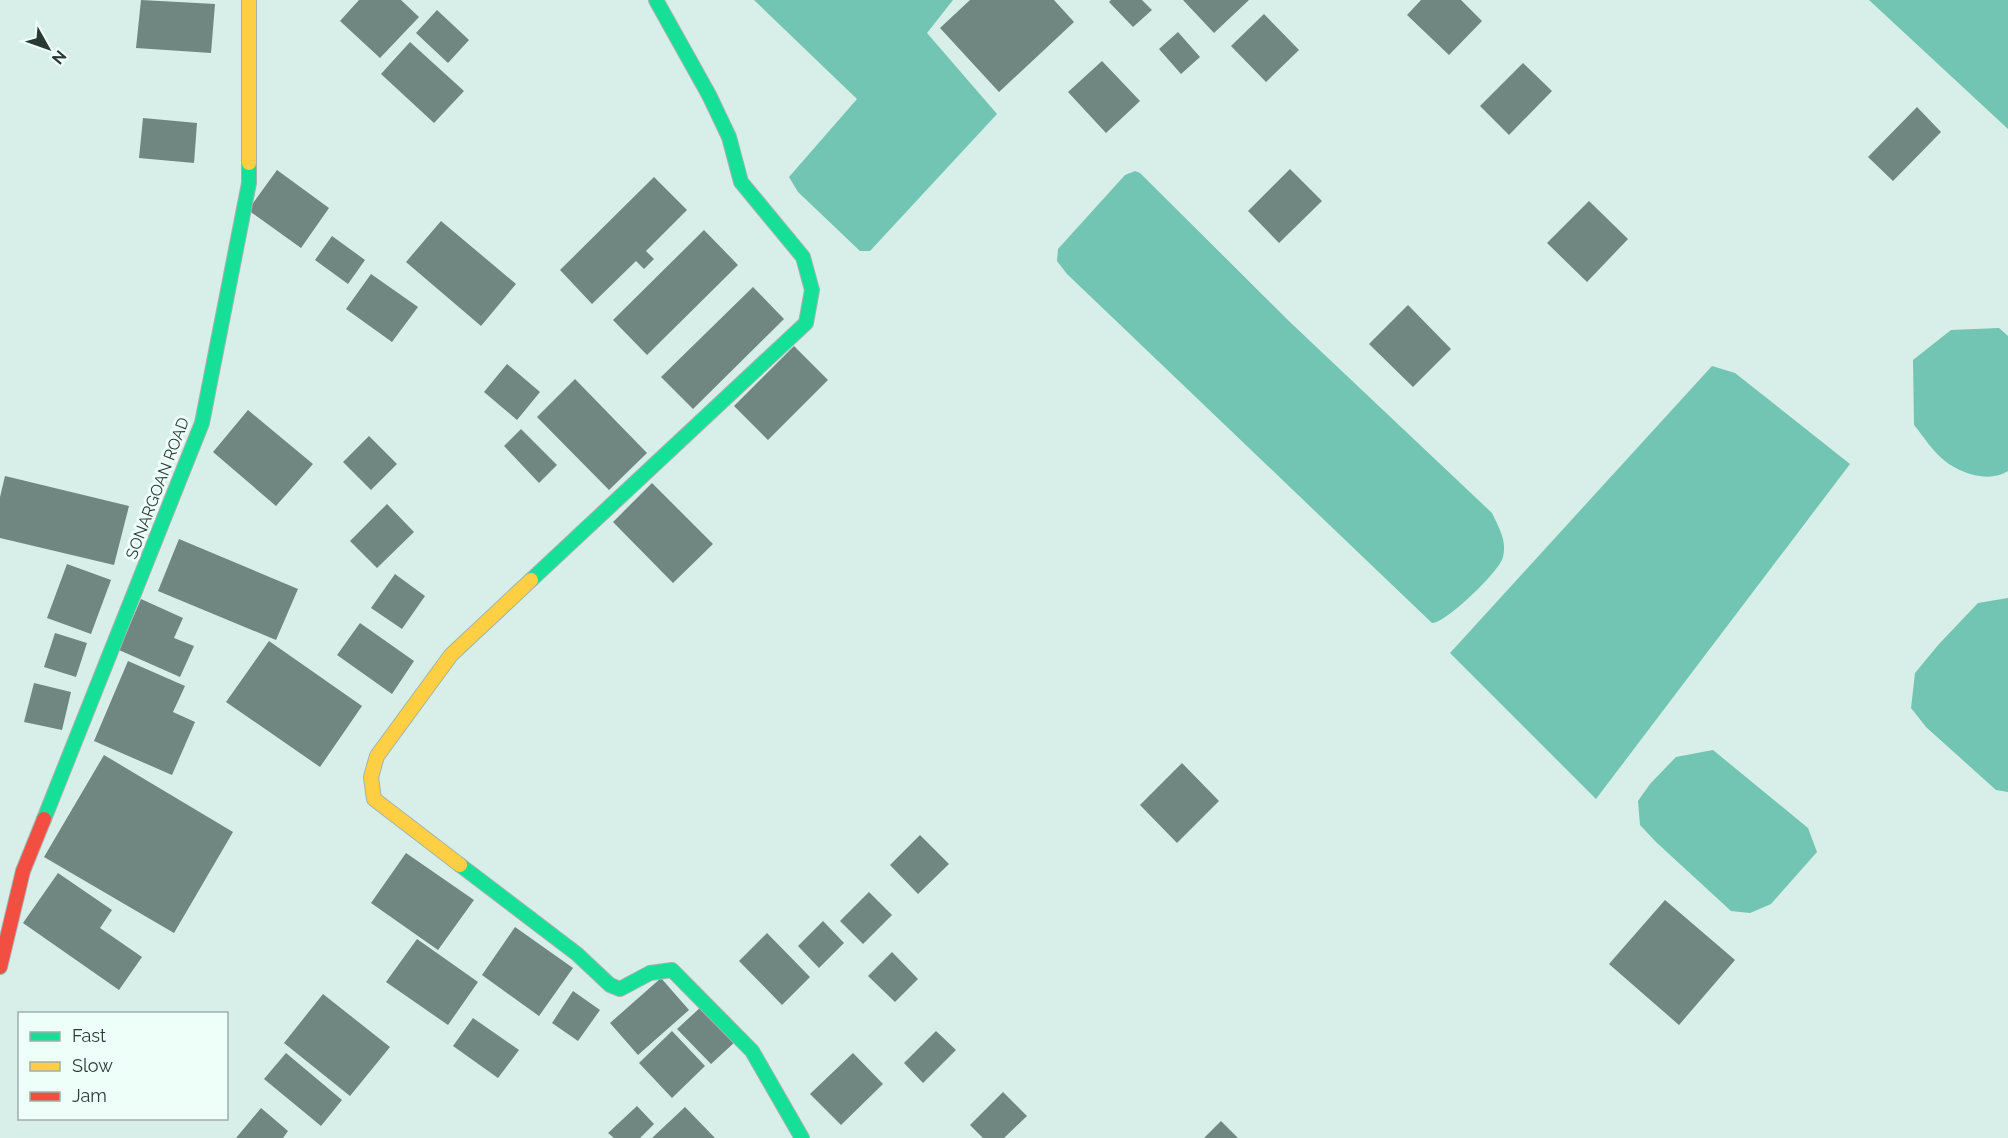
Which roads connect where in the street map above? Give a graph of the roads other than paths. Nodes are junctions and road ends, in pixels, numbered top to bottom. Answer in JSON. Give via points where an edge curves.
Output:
{"nodes":[{"id":1,"x":249,"y":0,"type":"edge"},
{"id":2,"x":656,"y":0,"type":"edge"},
{"id":3,"x":0,"y":967,"type":"edge"},
{"id":4,"x":802,"y":1138,"type":"edge"}],
"edges":[{"from":1,"to":3,"type":"street","name":"SONARGOAN ROAD","via":[[249,183],[202,423],[23,871]]},
{"from":2,"to":4,"type":"street","via":[[729,137],[741,182],[803,257],[812,290],[806,323],[451,655],[377,756],[371,777],[374,799],[577,954],[610,985],[620,990],[650,973],[672,970],[752,1051]]}]}
